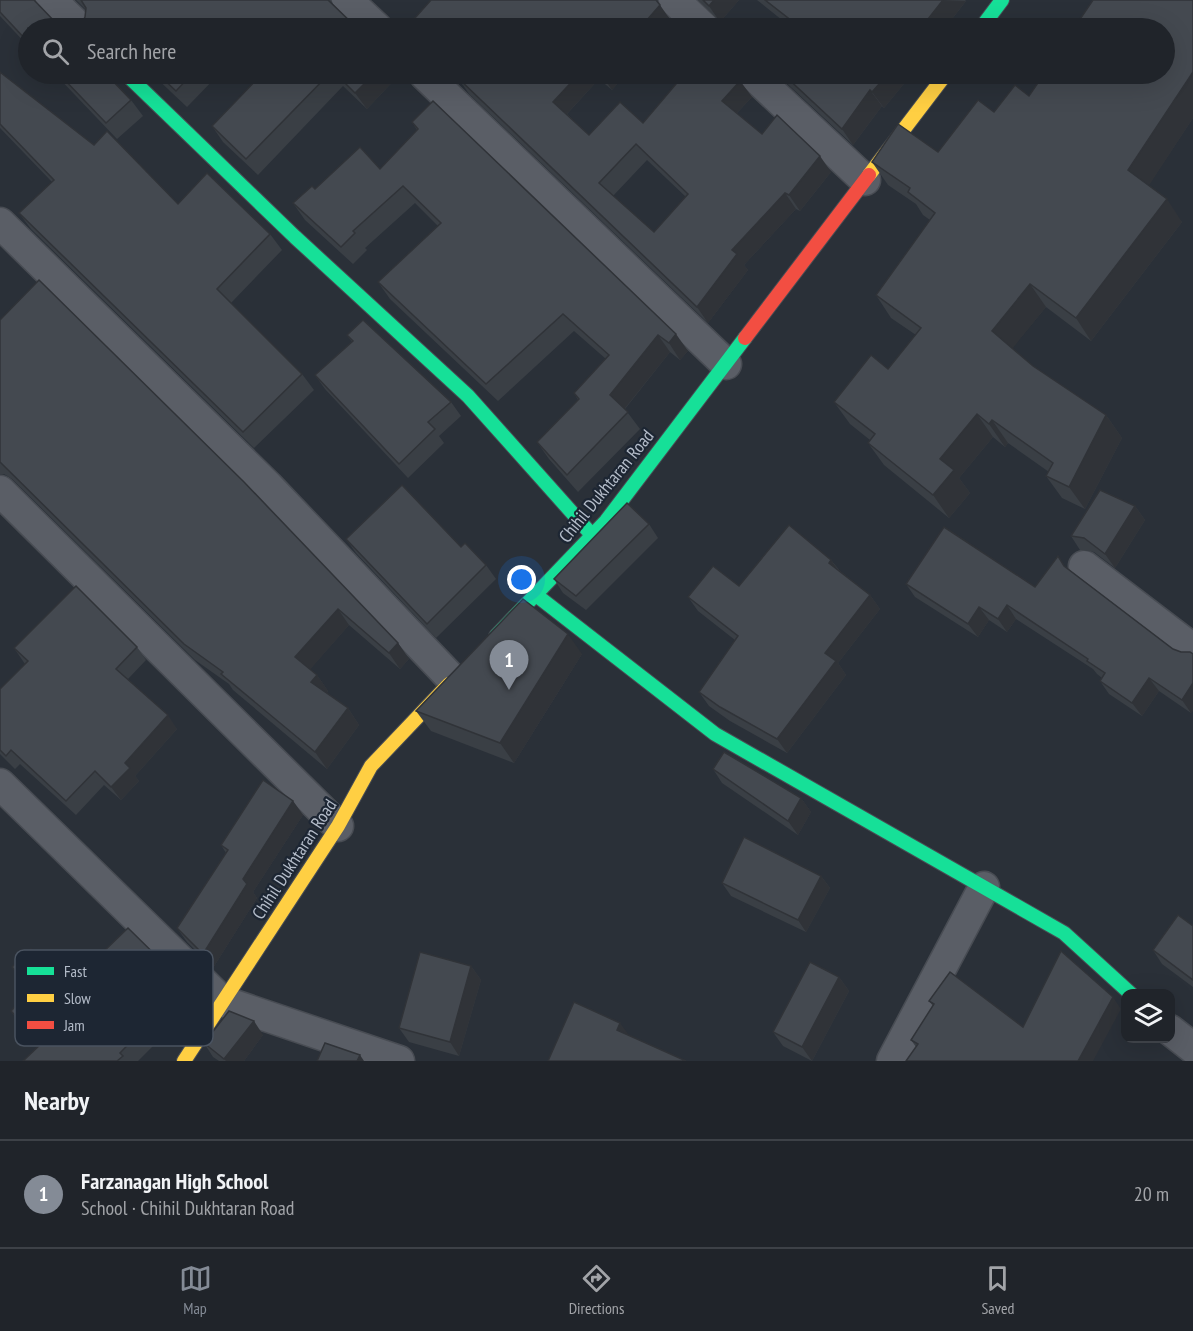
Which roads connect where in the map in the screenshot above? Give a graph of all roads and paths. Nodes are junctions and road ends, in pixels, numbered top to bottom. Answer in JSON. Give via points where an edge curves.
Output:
{"nodes":[{"id":1,"x":51,"y":0,"type":"edge"},
{"id":2,"x":347,"y":0,"type":"edge"},
{"id":3,"x":674,"y":0,"type":"edge"},
{"id":4,"x":70,"y":18,"type":"edge"},
{"id":5,"x":366,"y":18,"type":"edge"},
{"id":6,"x":693,"y":18,"type":"edge"},
{"id":7,"x":136,"y":84,"type":"edge"},
{"id":8,"x":434,"y":84,"type":"edge"},
{"id":9,"x":763,"y":84,"type":"edge"},
{"id":10,"x":938,"y":84,"type":"edge"},
{"id":11,"x":866,"y":180,"type":"junction"},
{"id":12,"x":0,"y":223,"type":"edge"},
{"id":13,"x":726,"y":364,"type":"junction"},
{"id":14,"x":0,"y":491,"type":"edge"},
{"id":15,"x":592,"y":535,"type":"junction"},
{"id":16,"x":1084,"y":566,"type":"dead end"},
{"id":17,"x":536,"y":595,"type":"junction"},
{"id":18,"x":486,"y":646,"type":"edge"},
{"id":19,"x":1193,"y":649,"type":"edge"},
{"id":20,"x":458,"y":675,"type":"joint"},
{"id":21,"x":0,"y":784,"type":"edge"},
{"id":22,"x":338,"y":826,"type":"junction"},
{"id":23,"x":984,"y":887,"type":"junction"},
{"id":24,"x":169,"y":950,"type":"edge"},
{"id":25,"x":1127,"y":989,"type":"edge"},
{"id":26,"x":213,"y":993,"type":"edge"},
{"id":27,"x":222,"y":1002,"type":"junction"},
{"id":28,"x":213,"y":1016,"type":"edge"},
{"id":29,"x":1175,"y":1033,"type":"edge"},
{"id":30,"x":194,"y":1046,"type":"edge"},
{"id":31,"x":1193,"y":1048,"type":"edge"},
{"id":32,"x":184,"y":1061,"type":"edge"},
{"id":33,"x":399,"y":1061,"type":"edge"},
{"id":34,"x":892,"y":1061,"type":"edge"}],
"edges":[{"from":1,"to":4,"type":"street"},
{"from":2,"to":5,"type":"street"},
{"from":3,"to":6,"type":"street"},
{"from":7,"to":15,"type":"street","via":[[468,396]]},
{"from":8,"to":13,"type":"street"},
{"from":9,"to":11,"type":"street"},
{"from":10,"to":11,"type":"street","name":"Chihil Dukhtaran Road"},
{"from":11,"to":13,"type":"street","name":"Chihil Dukhtaran Road"},
{"from":12,"to":20,"type":"street"},
{"from":13,"to":15,"type":"street","name":"Chihil Dukhtaran Road"},
{"from":14,"to":22,"type":"street"},
{"from":15,"to":17,"type":"street","name":"Chihil Dukhtaran Road"},
{"from":16,"to":19,"type":"street"},
{"from":17,"to":18,"type":"street","name":"Chihil Dukhtaran Road"},
{"from":17,"to":23,"type":"street","via":[[715,734]]},
{"from":20,"to":22,"type":"street","name":"Chihil Dukhtaran Road","via":[[372,766]]},
{"from":21,"to":24,"type":"street"},
{"from":22,"to":27,"type":"street","name":"Chihil Dukhtaran Road"},
{"from":23,"to":25,"type":"street","via":[[1064,933]]},
{"from":23,"to":34,"type":"street"},
{"from":26,"to":27,"type":"street"},
{"from":27,"to":28,"type":"street","name":"Chihil Dukhtaran Road"},
{"from":27,"to":33,"type":"street"},
{"from":29,"to":31,"type":"street"},
{"from":30,"to":32,"type":"street","name":"Chihil Dukhtaran Road"}]}
